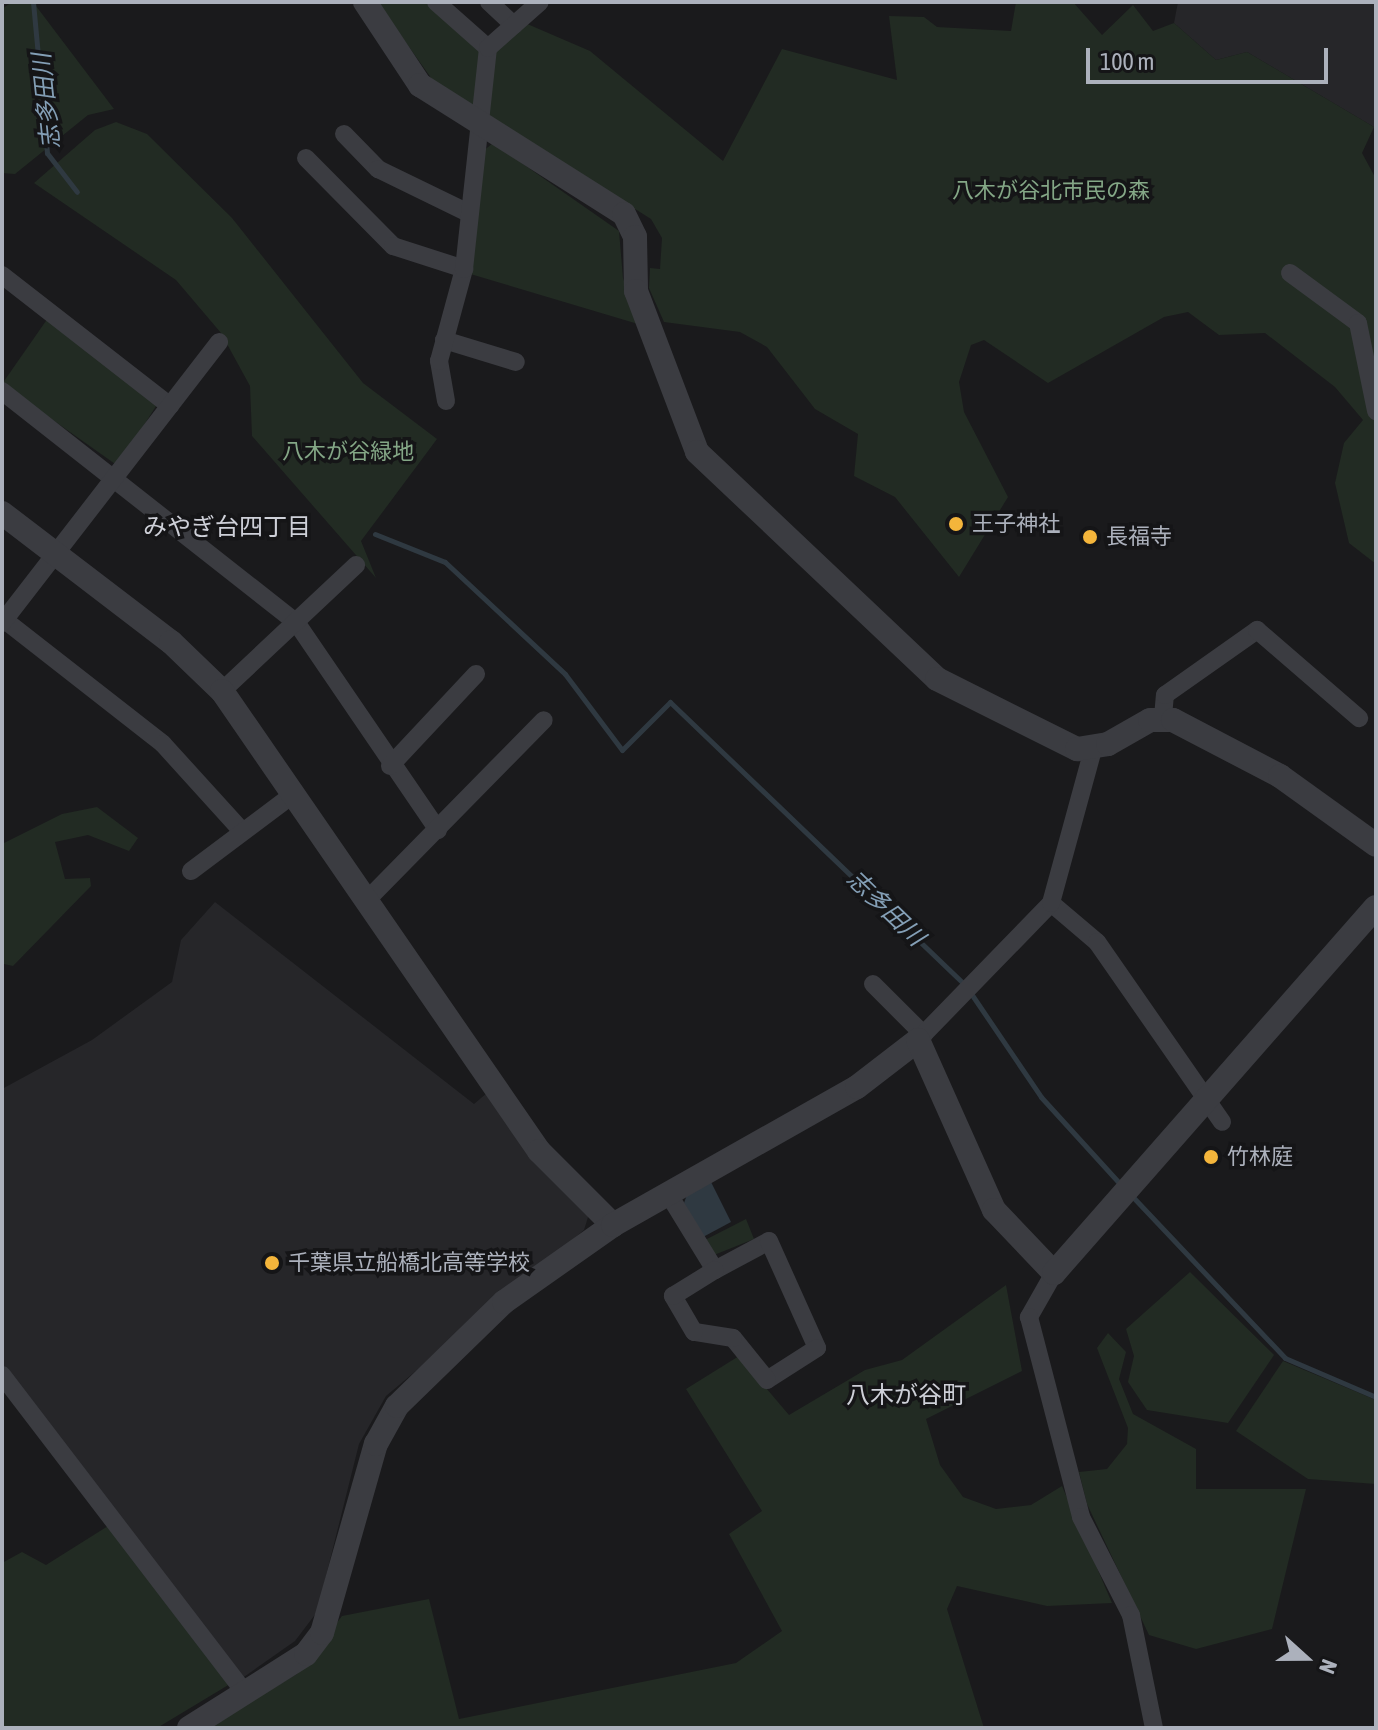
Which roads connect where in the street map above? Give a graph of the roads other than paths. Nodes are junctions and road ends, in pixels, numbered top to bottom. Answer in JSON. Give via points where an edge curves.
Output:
{"nodes":[{"id":1,"x":365,"y":2,"type":"edge"},
{"id":2,"x":436,"y":2,"type":"edge"},
{"id":3,"x":489,"y":2,"type":"edge"},
{"id":4,"x":538,"y":3,"type":"edge"},
{"id":5,"x":514,"y":25,"type":"junction"},
{"id":6,"x":488,"y":48,"type":"junction"},
{"id":7,"x":480,"y":124,"type":"junction"},
{"id":8,"x":344,"y":134,"type":"dead end"},
{"id":9,"x":306,"y":158,"type":"dead end"},
{"id":10,"x":466,"y":212,"type":"junction"},
{"id":11,"x":464,"y":269,"type":"junction"},
{"id":12,"x":1290,"y":273,"type":"dead end"},
{"id":13,"x":2,"y":275,"type":"edge"},
{"id":14,"x":444,"y":340,"type":"junction"},
{"id":15,"x":219,"y":342,"type":"dead end"},
{"id":16,"x":516,"y":362,"type":"dead end"},
{"id":17,"x":2,"y":391,"type":"edge"},
{"id":18,"x":446,"y":401,"type":"dead end"},
{"id":19,"x":170,"y":406,"type":"junction"},
{"id":20,"x":1376,"y":411,"type":"edge"},
{"id":21,"x":116,"y":478,"type":"junction"},
{"id":22,"x":2,"y":513,"type":"edge"},
{"id":23,"x":56,"y":555,"type":"junction"},
{"id":24,"x":356,"y":565,"type":"dead end"},
{"id":25,"x":3,"y":620,"type":"edge"},
{"id":26,"x":296,"y":622,"type":"junction"},
{"id":27,"x":476,"y":674,"type":"dead end"},
{"id":28,"x":222,"y":691,"type":"junction"},
{"id":29,"x":1163,"y":717,"type":"junction"},
{"id":30,"x":1359,"y":718,"type":"dead end"},
{"id":31,"x":544,"y":720,"type":"dead end"},
{"id":32,"x":1093,"y":749,"type":"junction"},
{"id":33,"x":390,"y":766,"type":"junction"},
{"id":34,"x":295,"y":793,"type":"junction"},
{"id":35,"x":438,"y":830,"type":"junction"},
{"id":36,"x":242,"y":831,"type":"junction"},
{"id":37,"x":1376,"y":845,"type":"edge"},
{"id":38,"x":191,"y":871,"type":"dead end"},
{"id":39,"x":367,"y":900,"type":"junction"},
{"id":40,"x":1051,"y":903,"type":"junction"},
{"id":41,"x":1376,"y":907,"type":"edge"},
{"id":42,"x":873,"y":984,"type":"dead end"},
{"id":43,"x":921,"y":1038,"type":"junction"},
{"id":44,"x":1207,"y":1098,"type":"junction"},
{"id":45,"x":1222,"y":1122,"type":"dead end"},
{"id":46,"x":669,"y":1195,"type":"junction"},
{"id":47,"x":613,"y":1225,"type":"junction"},
{"id":48,"x":715,"y":1270,"type":"junction"},
{"id":49,"x":1054,"y":1273,"type":"junction"},
{"id":50,"x":2,"y":1375,"type":"edge"},
{"id":51,"x":245,"y":1693,"type":"junction"},
{"id":52,"x":189,"y":1728,"type":"edge"},
{"id":53,"x":1154,"y":1728,"type":"edge"}],
"edges":[{"from":1,"to":7,"type":"street","via":[[420,85]]},
{"from":2,"to":6,"type":"street"},
{"from":3,"to":5,"type":"street"},
{"from":4,"to":5,"type":"street"},
{"from":5,"to":6,"type":"street"},
{"from":6,"to":7,"type":"street"},
{"from":7,"to":10,"type":"street"},
{"from":7,"to":32,"type":"street","via":[[632,225],[636,291],[697,452],[710,468],[937,679],[1056,741]]},
{"from":8,"to":10,"type":"street","via":[[378,169]]},
{"from":9,"to":11,"type":"street","via":[[393,246]]},
{"from":10,"to":11,"type":"street"},
{"from":11,"to":14,"type":"street"},
{"from":12,"to":20,"type":"street","via":[[1358,323]]},
{"from":13,"to":19,"type":"street"},
{"from":14,"to":16,"type":"street"},
{"from":14,"to":18,"type":"street","via":[[439,372]]},
{"from":15,"to":19,"type":"street"},
{"from":17,"to":21,"type":"street"},
{"from":19,"to":21,"type":"street"},
{"from":21,"to":23,"type":"street"},
{"from":21,"to":26,"type":"street"},
{"from":22,"to":23,"type":"street"},
{"from":23,"to":25,"type":"street"},
{"from":23,"to":28,"type":"street"},
{"from":24,"to":26,"type":"street"},
{"from":25,"to":36,"type":"street","via":[[163,744]]},
{"from":26,"to":28,"type":"street"},
{"from":26,"to":33,"type":"street"},
{"from":27,"to":33,"type":"street"},
{"from":28,"to":34,"type":"street"},
{"from":29,"to":30,"type":"street","via":[[1165,695],[1257,630]]},
{"from":29,"to":32,"type":"street"},
{"from":29,"to":37,"type":"street","via":[[1280,776]]},
{"from":31,"to":35,"type":"street"},
{"from":32,"to":40,"type":"street"},
{"from":33,"to":35,"type":"street"},
{"from":34,"to":36,"type":"street"},
{"from":34,"to":39,"type":"street"},
{"from":35,"to":39,"type":"street"},
{"from":36,"to":38,"type":"street"},
{"from":39,"to":47,"type":"street","via":[[539,1151]]},
{"from":40,"to":43,"type":"street"},
{"from":40,"to":44,"type":"street","via":[[1097,942]]},
{"from":41,"to":44,"type":"street"},
{"from":42,"to":43,"type":"street"},
{"from":43,"to":46,"type":"street","via":[[857,1087]]},
{"from":43,"to":49,"type":"street","via":[[994,1210]]},
{"from":44,"to":45,"type":"street"},
{"from":44,"to":49,"type":"street"},
{"from":46,"to":47,"type":"street"},
{"from":46,"to":48,"type":"street"},
{"from":47,"to":51,"type":"street","via":[[504,1302],[397,1406],[376,1444],[322,1633],[306,1654]]},
{"from":48,"to":48,"type":"street","via":[[769,1241],[817,1348],[767,1380],[733,1338],[694,1332],[673,1296]]},
{"from":49,"to":53,"type":"street","via":[[1029,1317],[1081,1517],[1131,1615]]},
{"from":50,"to":51,"type":"street"},
{"from":51,"to":52,"type":"street"}]}
